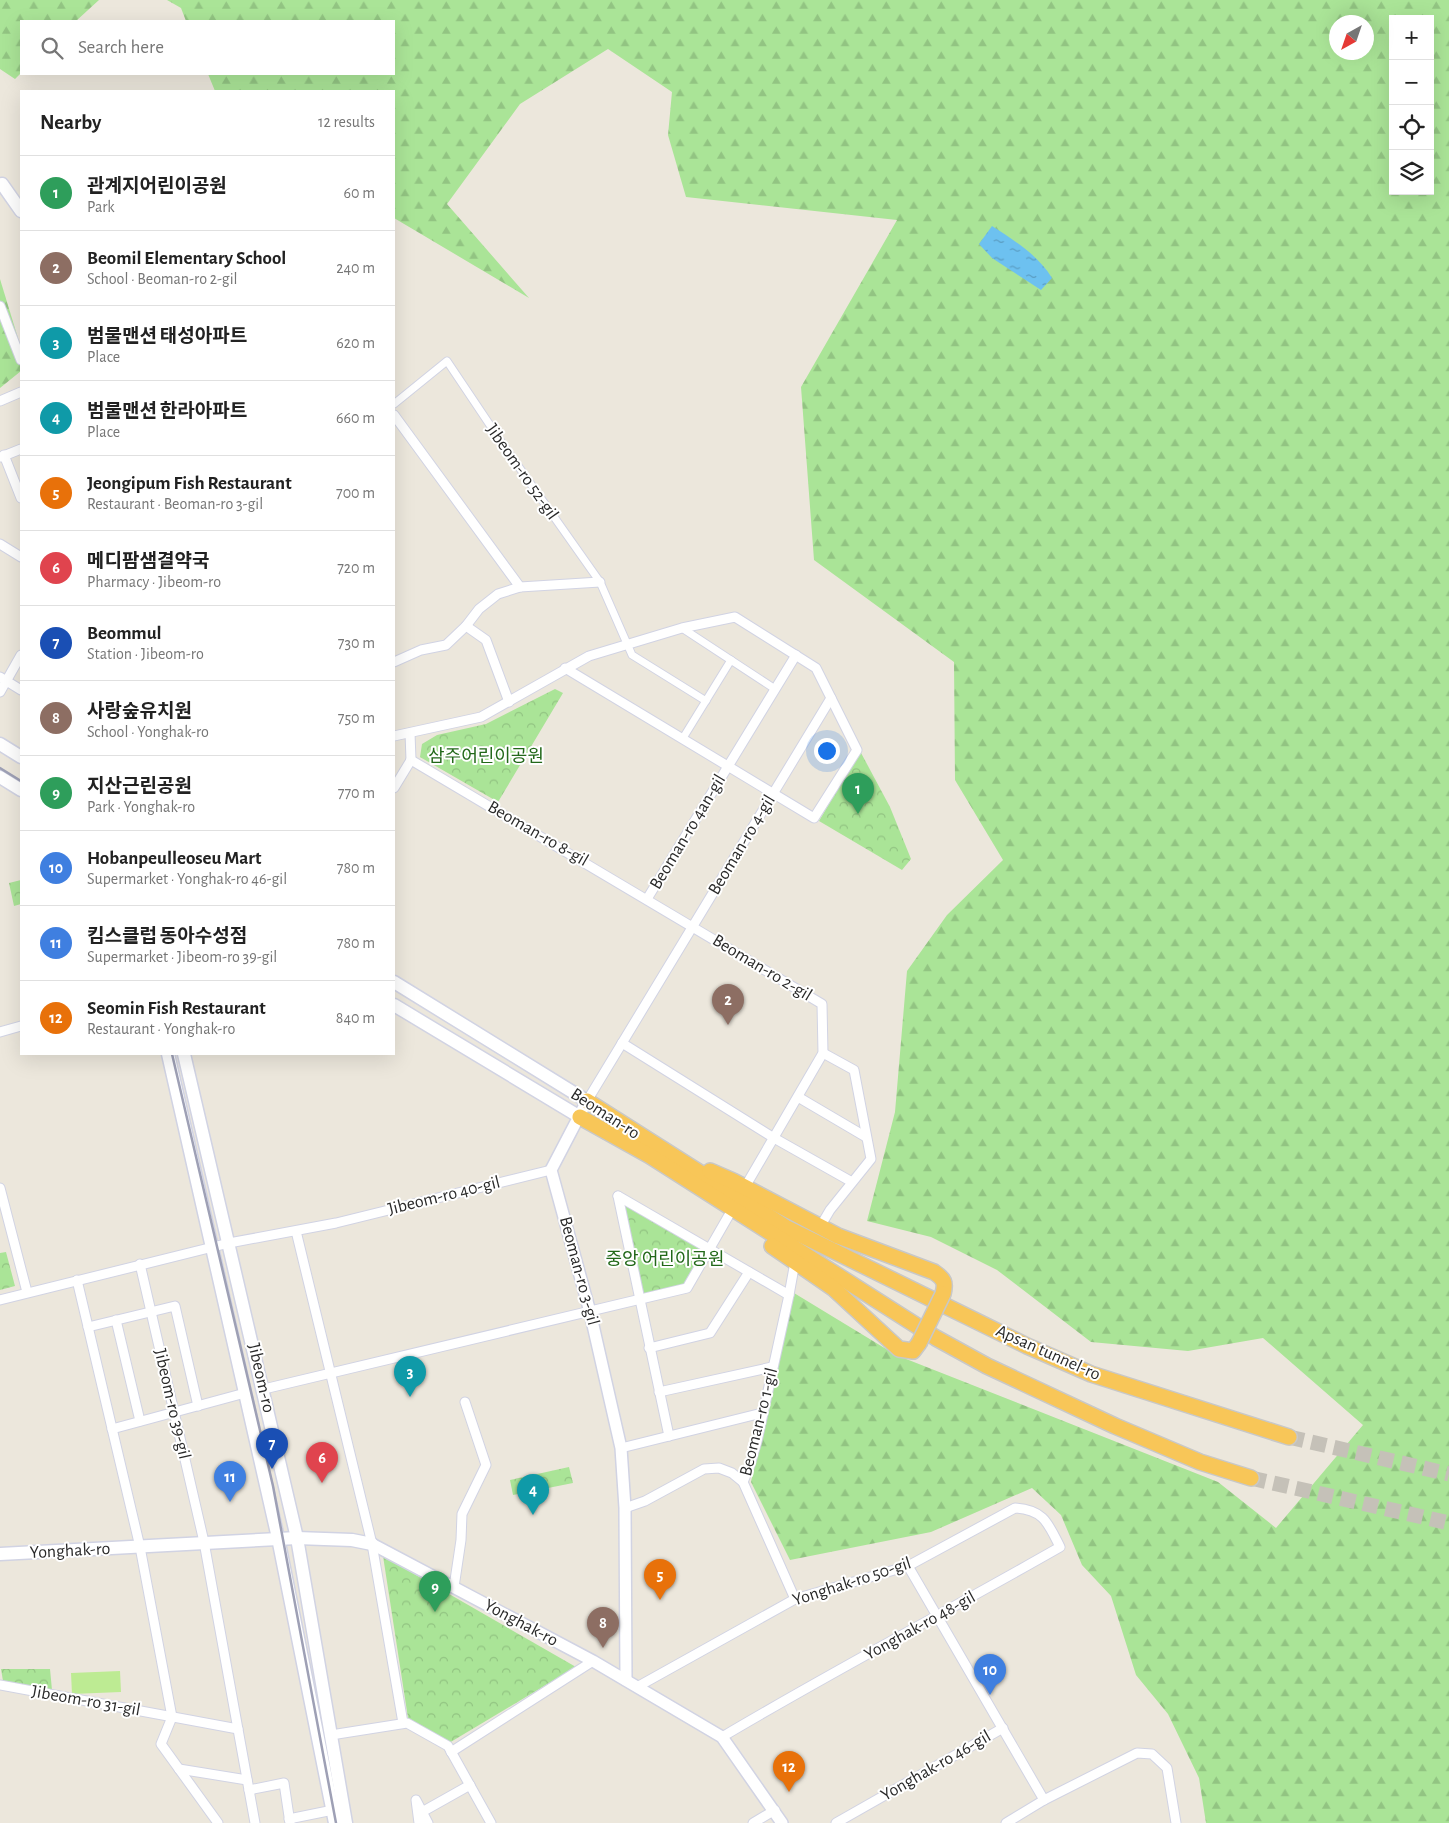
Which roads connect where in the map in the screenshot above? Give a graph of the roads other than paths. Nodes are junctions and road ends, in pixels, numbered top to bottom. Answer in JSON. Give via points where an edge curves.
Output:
{"nodes":[{"id":1,"x":1,"y":184,"type":"edge"},
{"id":2,"x":20,"y":210,"type":"edge"},
{"id":3,"x":0,"y":306,"type":"edge"},
{"id":4,"x":20,"y":357,"type":"edge"},
{"id":5,"x":20,"y":392,"type":"edge"},
{"id":6,"x":0,"y":401,"type":"edge"},
{"id":7,"x":395,"y":403,"type":"edge"},
{"id":8,"x":395,"y":416,"type":"edge"},
{"id":9,"x":20,"y":448,"type":"edge"},
{"id":10,"x":2,"y":456,"type":"edge"},
{"id":11,"x":20,"y":496,"type":"edge"},
{"id":12,"x":0,"y":544,"type":"edge"},
{"id":13,"x":20,"y":554,"type":"edge"},
{"id":14,"x":600,"y":582,"type":"junction"},
{"id":15,"x":520,"y":588,"type":"junction"},
{"id":16,"x":466,"y":626,"type":"junction"},
{"id":17,"x":682,"y":628,"type":"junction"},
{"id":18,"x":626,"y":644,"type":"junction"},
{"id":19,"x":796,"y":655,"type":"junction"},
{"id":20,"x":20,"y":656,"type":"edge"},
{"id":21,"x":731,"y":660,"type":"junction"},
{"id":22,"x":395,"y":662,"type":"edge"},
{"id":23,"x":565,"y":668,"type":"junction"},
{"id":24,"x":3,"y":679,"type":"edge"},
{"id":25,"x":20,"y":689,"type":"edge"},
{"id":26,"x":775,"y":689,"type":"junction"},
{"id":27,"x":0,"y":692,"type":"edge"},
{"id":28,"x":831,"y":698,"type":"junction"},
{"id":29,"x":706,"y":701,"type":"junction"},
{"id":30,"x":509,"y":702,"type":"junction"},
{"id":31,"x":410,"y":733,"type":"junction"},
{"id":32,"x":395,"y":736,"type":"edge"},
{"id":33,"x":682,"y":738,"type":"junction"},
{"id":34,"x":0,"y":744,"type":"edge"},
{"id":35,"x":20,"y":756,"type":"edge"},
{"id":36,"x":411,"y":760,"type":"junction"},
{"id":37,"x":728,"y":765,"type":"junction"},
{"id":38,"x":0,"y":777,"type":"edge"},
{"id":39,"x":395,"y":786,"type":"edge"},
{"id":40,"x":20,"y":789,"type":"edge"},
{"id":41,"x":773,"y":793,"type":"junction"},
{"id":42,"x":647,"y":899,"type":"junction"},
{"id":43,"x":693,"y":926,"type":"junction"},
{"id":44,"x":395,"y":983,"type":"edge"},
{"id":45,"x":395,"y":1005,"type":"edge"},
{"id":46,"x":20,"y":1026,"type":"edge"},
{"id":47,"x":0,"y":1032,"type":"edge"},
{"id":48,"x":622,"y":1044,"type":"junction"},
{"id":49,"x":823,"y":1053,"type":"junction"},
{"id":50,"x":168,"y":1055,"type":"edge"},
{"id":51,"x":184,"y":1055,"type":"edge"},
{"id":52,"x":798,"y":1097,"type":"junction"},
{"id":53,"x":586,"y":1101,"type":"junction"},
{"id":54,"x":580,"y":1117,"type":"junction"},
{"id":55,"x":866,"y":1137,"type":"junction"},
{"id":56,"x":774,"y":1138,"type":"junction"},
{"id":57,"x":669,"y":1154,"type":"junction"},
{"id":58,"x":650,"y":1156,"type":"junction"},
{"id":59,"x":551,"y":1170,"type":"junction"},
{"id":60,"x":852,"y":1182,"type":"junction"},
{"id":61,"x":745,"y":1187,"type":"junction"},
{"id":62,"x":0,"y":1188,"type":"edge"},
{"id":63,"x":728,"y":1215,"type":"junction"},
{"id":64,"x":820,"y":1227,"type":"junction"},
{"id":65,"x":299,"y":1230,"type":"junction"},
{"id":66,"x":229,"y":1243,"type":"junction"},
{"id":67,"x":817,"y":1244,"type":"joint"},
{"id":68,"x":212,"y":1248,"type":"junction"},
{"id":69,"x":710,"y":1249,"type":"junction"},
{"id":70,"x":811,"y":1258,"type":"joint"},
{"id":71,"x":795,"y":1262,"type":"junction"},
{"id":72,"x":140,"y":1264,"type":"junction"},
{"id":73,"x":749,"y":1272,"type":"junction"},
{"id":74,"x":77,"y":1280,"type":"junction"},
{"id":75,"x":28,"y":1292,"type":"junction"},
{"id":76,"x":788,"y":1295,"type":"junction"},
{"id":77,"x":0,"y":1300,"type":"edge"},
{"id":78,"x":639,"y":1300,"type":"junction"},
{"id":79,"x":151,"y":1312,"type":"junction"},
{"id":80,"x":590,"y":1312,"type":"junction"},
{"id":81,"x":116,"y":1320,"type":"junction"},
{"id":82,"x":88,"y":1327,"type":"junction"},
{"id":83,"x":649,"y":1348,"type":"junction"},
{"id":84,"x":772,"y":1367,"type":"junction"},
{"id":85,"x":332,"y":1374,"type":"junction"},
{"id":86,"x":264,"y":1389,"type":"junction"},
{"id":87,"x":659,"y":1392,"type":"junction"},
{"id":88,"x":245,"y":1393,"type":"junction"},
{"id":89,"x":465,"y":1402,"type":"dead end"},
{"id":90,"x":198,"y":1406,"type":"junction"},
{"id":91,"x":173,"y":1412,"type":"junction"},
{"id":92,"x":762,"y":1413,"type":"junction"},
{"id":93,"x":140,"y":1421,"type":"junction"},
{"id":94,"x":112,"y":1429,"type":"junction"},
{"id":95,"x":669,"y":1436,"type":"junction"},
{"id":96,"x":1289,"y":1437,"type":"tunnel mouth"},
{"id":97,"x":621,"y":1448,"type":"junction"},
{"id":98,"x":1251,"y":1478,"type":"tunnel mouth"},
{"id":99,"x":743,"y":1482,"type":"junction"},
{"id":100,"x":625,"y":1508,"type":"junction"},
{"id":101,"x":1015,"y":1508,"type":"joint"},
{"id":102,"x":278,"y":1538,"type":"junction"},
{"id":103,"x":297,"y":1538,"type":"junction"},
{"id":104,"x":204,"y":1542,"type":"junction"},
{"id":105,"x":372,"y":1544,"type":"junction"},
{"id":106,"x":140,"y":1547,"type":"junction"},
{"id":107,"x":0,"y":1554,"type":"edge"},
{"id":108,"x":908,"y":1566,"type":"junction"},
{"id":109,"x":454,"y":1588,"type":"junction"},
{"id":110,"x":795,"y":1599,"type":"junction"},
{"id":111,"x":938,"y":1617,"type":"junction"},
{"id":112,"x":593,"y":1661,"type":"junction"},
{"id":113,"x":626,"y":1680,"type":"junction"},
{"id":114,"x":0,"y":1685,"type":"edge"},
{"id":115,"x":638,"y":1687,"type":"junction"},
{"id":116,"x":172,"y":1717,"type":"junction"},
{"id":117,"x":403,"y":1723,"type":"junction"},
{"id":118,"x":1003,"y":1728,"type":"junction"},
{"id":119,"x":238,"y":1729,"type":"junction"},
{"id":120,"x":331,"y":1735,"type":"junction"},
{"id":121,"x":722,"y":1737,"type":"junction"},
{"id":122,"x":451,"y":1752,"type":"junction"},
{"id":123,"x":179,"y":1769,"type":"junction"},
{"id":124,"x":247,"y":1780,"type":"junction"},
{"id":125,"x":470,"y":1785,"type":"junction"},
{"id":126,"x":249,"y":1790,"type":"junction"},
{"id":127,"x":1044,"y":1800,"type":"junction"},
{"id":128,"x":775,"y":1810,"type":"junction"},
{"id":129,"x":422,"y":1812,"type":"junction"},
{"id":130,"x":337,"y":1814,"type":"edge"},
{"id":131,"x":290,"y":1821,"type":"edge"},
{"id":132,"x":218,"y":1823,"type":"edge"},
{"id":133,"x":255,"y":1823,"type":"edge"},
{"id":134,"x":346,"y":1823,"type":"edge"},
{"id":135,"x":419,"y":1823,"type":"edge"},
{"id":136,"x":428,"y":1823,"type":"edge"},
{"id":137,"x":490,"y":1823,"type":"edge"},
{"id":138,"x":753,"y":1823,"type":"edge"},
{"id":139,"x":782,"y":1823,"type":"edge"},
{"id":140,"x":836,"y":1823,"type":"edge"},
{"id":141,"x":1006,"y":1823,"type":"edge"},
{"id":142,"x":1176,"y":1823,"type":"edge"}],
"edges":[{"from":1,"to":2,"type":"main road"},
{"from":3,"to":4,"type":"street"},
{"from":5,"to":6,"type":"street"},
{"from":7,"to":14,"type":"street","name":"Jibeom-ro 52-gil","via":[[447,361]]},
{"from":8,"to":15,"type":"street"},
{"from":9,"to":10,"type":"street"},
{"from":10,"to":11,"type":"street"},
{"from":12,"to":13,"type":"street"},
{"from":14,"to":15,"type":"street"},
{"from":14,"to":18,"type":"street","name":"Jibeom-ro 52-gil"},
{"from":15,"to":16,"type":"street","via":[[498,594],[479,609]]},
{"from":16,"to":22,"type":"street","via":[[446,645],[421,650]]},
{"from":16,"to":30,"type":"street","via":[[486,640]]},
{"from":17,"to":18,"type":"street"},
{"from":17,"to":19,"type":"street","via":[[735,617]]},
{"from":17,"to":21,"type":"street"},
{"from":18,"to":23,"type":"street"},
{"from":18,"to":29,"type":"street","via":[[632,655]]},
{"from":19,"to":26,"type":"street","name":"Beoman-ro 4an-gil"},
{"from":19,"to":28,"type":"street","via":[[816,668]]},
{"from":20,"to":24,"type":"street"},
{"from":21,"to":26,"type":"street"},
{"from":21,"to":29,"type":"street"},
{"from":23,"to":30,"type":"street"},
{"from":23,"to":33,"type":"street","name":"Beoman-ro 4an-gil"},
{"from":24,"to":25,"type":"street"},
{"from":24,"to":27,"type":"street"},
{"from":26,"to":37,"type":"street","name":"Beoman-ro 4an-gil"},
{"from":28,"to":41,"type":"street","name":"Beoman-ro 4-gil"},
{"from":28,"to":41,"type":"street","name":"Beoman-ro 4an-gil","via":[[857,750],[814,818]]},
{"from":29,"to":33,"type":"street"},
{"from":30,"to":31,"type":"street","via":[[481,717]]},
{"from":31,"to":32,"type":"street"},
{"from":31,"to":36,"type":"street"},
{"from":33,"to":37,"type":"street","name":"Beoman-ro 4an-gil"},
{"from":34,"to":35,"type":"main road"},
{"from":36,"to":39,"type":"street"},
{"from":36,"to":42,"type":"street","name":"Beoman-ro 8-gil"},
{"from":37,"to":41,"type":"street","name":"Beoman-ro 4an-gil"},
{"from":37,"to":42,"type":"street","name":"Beoman-ro 4an-gil"},
{"from":38,"to":40,"type":"main road"},
{"from":41,"to":43,"type":"street","name":"Beoman-ro 4-gil"},
{"from":42,"to":43,"type":"street","name":"Beoman-ro 8-gil"},
{"from":43,"to":48,"type":"street","name":"Beoman-ro 4-gil"},
{"from":43,"to":49,"type":"street","name":"Beoman-ro 2-gil","via":[[822,1004]]},
{"from":44,"to":53,"type":"main road","name":"Beoman-ro"},
{"from":45,"to":54,"type":"main road","name":"Beoman-ro"},
{"from":46,"to":47,"type":"street"},
{"from":48,"to":53,"type":"street","name":"Beoman-ro 4-gil"},
{"from":48,"to":56,"type":"street"},
{"from":49,"to":52,"type":"street"},
{"from":49,"to":55,"type":"street","via":[[854,1070]]},
{"from":50,"to":68,"type":"main road"},
{"from":51,"to":66,"type":"main road","name":"Jibeom-ro"},
{"from":52,"to":55,"type":"street"},
{"from":52,"to":56,"type":"street"},
{"from":53,"to":54,"type":"street"},
{"from":53,"to":57,"type":"highway","name":"Beoman-ro"},
{"from":54,"to":58,"type":"highway","name":"Beoman-ro"},
{"from":54,"to":59,"type":"street"},
{"from":55,"to":60,"type":"street","via":[[870,1159]]},
{"from":56,"to":60,"type":"street"},
{"from":56,"to":61,"type":"street"},
{"from":57,"to":61,"type":"highway"},
{"from":57,"to":67,"type":"highway","name":"Beoman-ro"},
{"from":58,"to":63,"type":"highway"},
{"from":58,"to":70,"type":"highway","name":"Beoman-ro"},
{"from":59,"to":65,"type":"street","name":"Jibeom-ro 40-gil"},
{"from":59,"to":80,"type":"street","name":"Beoman-ro 3-gil"},
{"from":60,"to":64,"type":"street"},
{"from":61,"to":64,"type":"highway"},
{"from":62,"to":75,"type":"street"},
{"from":63,"to":69,"type":"street"},
{"from":63,"to":71,"type":"highway"},
{"from":64,"to":71,"type":"highway","bridge":true,"via":[[934,1272],[944,1279],[943,1294],[914,1351],[899,1349],[833,1288]]},
{"from":65,"to":66,"type":"street"},
{"from":65,"to":85,"type":"street"},
{"from":66,"to":68,"type":"street"},
{"from":66,"to":86,"type":"main road","name":"Jibeom-ro"},
{"from":67,"to":96,"type":"highway","name":"Apsan tunnel-ro","via":[[1091,1374]]},
{"from":68,"to":72,"type":"street"},
{"from":68,"to":88,"type":"main road"},
{"from":69,"to":73,"type":"street"},
{"from":69,"to":78,"type":"street","via":[[687,1288]]},
{"from":69,"to":78,"type":"street","via":[[618,1196]]},
{"from":70,"to":98,"type":"highway","name":"Apsan tunnel-ro","via":[[936,1338],[1011,1378],[1200,1462]]},
{"from":71,"to":76,"type":"street","name":"Beoman-ro 1-gil"},
{"from":72,"to":74,"type":"street"},
{"from":72,"to":79,"type":"street","name":"Jibeom-ro 39-gil"},
{"from":73,"to":76,"type":"street"},
{"from":73,"to":83,"type":"street","via":[[710,1333]]},
{"from":74,"to":75,"type":"street"},
{"from":74,"to":82,"type":"street"},
{"from":75,"to":77,"type":"street"},
{"from":76,"to":84,"type":"street","name":"Beoman-ro 1-gil"},
{"from":78,"to":80,"type":"street"},
{"from":78,"to":83,"type":"street"},
{"from":79,"to":81,"type":"street"},
{"from":79,"to":90,"type":"street","via":[[175,1306]]},
{"from":79,"to":91,"type":"street","name":"Jibeom-ro 39-gil"},
{"from":80,"to":85,"type":"street"},
{"from":80,"to":97,"type":"street","name":"Beoman-ro 3-gil"},
{"from":81,"to":82,"type":"street"},
{"from":81,"to":93,"type":"street"},
{"from":82,"to":94,"type":"street"},
{"from":83,"to":87,"type":"street"},
{"from":84,"to":87,"type":"street"},
{"from":84,"to":92,"type":"street","name":"Beoman-ro 1-gil"},
{"from":85,"to":86,"type":"street"},
{"from":85,"to":105,"type":"street"},
{"from":86,"to":103,"type":"main road","name":"Jibeom-ro"},
{"from":87,"to":95,"type":"street"},
{"from":88,"to":90,"type":"street"},
{"from":88,"to":102,"type":"main road"},
{"from":89,"to":109,"type":"street","via":[[486,1465],[462,1514],[462,1540]]},
{"from":90,"to":91,"type":"street"},
{"from":91,"to":93,"type":"street"},
{"from":91,"to":104,"type":"street","name":"Jibeom-ro 39-gil"},
{"from":92,"to":95,"type":"street"},
{"from":92,"to":99,"type":"street","name":"Beoman-ro 1-gil","via":[[750,1466]]},
{"from":93,"to":94,"type":"street"},
{"from":94,"to":106,"type":"street"},
{"from":95,"to":97,"type":"street"},
{"from":97,"to":100,"type":"street","name":"Beoman-ro 3-gil"},
{"from":99,"to":100,"type":"street","via":[[719,1468],[704,1469],[645,1501]]},
{"from":99,"to":110,"type":"street","name":"Beoman-ro 1-gil"},
{"from":100,"to":113,"type":"street","name":"Beoman-ro 3-gil"},
{"from":101,"to":108,"type":"street","name":"Yonghak-ro 50-gil"},
{"from":101,"to":111,"type":"street","name":"Yonghak-ro 48-gil","via":[[1028,1508],[1040,1513],[1060,1547]]},
{"from":102,"to":103,"type":"main road","name":"Yonghak-ro"},
{"from":102,"to":104,"type":"main road","name":"Yonghak-ro"},
{"from":102,"to":130,"type":"main road"},
{"from":103,"to":105,"type":"main road","name":"Yonghak-ro"},
{"from":103,"to":120,"type":"main road","name":"Jibeom-ro"},
{"from":104,"to":106,"type":"main road","name":"Yonghak-ro"},
{"from":104,"to":119,"type":"street"},
{"from":105,"to":109,"type":"street","name":"Yonghak-ro"},
{"from":105,"to":117,"type":"street"},
{"from":106,"to":107,"type":"main road","name":"Yonghak-ro"},
{"from":106,"to":116,"type":"street"},
{"from":108,"to":110,"type":"street","name":"Yonghak-ro 50-gil"},
{"from":108,"to":111,"type":"street","name":"Yonghak-ro 46-gil"},
{"from":109,"to":112,"type":"street","name":"Yonghak-ro"},
{"from":110,"to":115,"type":"street","name":"Yonghak-ro 50-gil"},
{"from":111,"to":118,"type":"street","name":"Yonghak-ro 46-gil"},
{"from":111,"to":121,"type":"street","name":"Yonghak-ro 48-gil"},
{"from":112,"to":113,"type":"street","name":"Yonghak-ro"},
{"from":112,"to":122,"type":"street"},
{"from":113,"to":115,"type":"street","name":"Yonghak-ro"},
{"from":114,"to":116,"type":"street","name":"Jibeom-ro 31-gil"},
{"from":115,"to":121,"type":"street","name":"Yonghak-ro"},
{"from":116,"to":119,"type":"street","name":"Jibeom-ro 31-gil"},
{"from":116,"to":123,"type":"street","via":[[161,1744]]},
{"from":117,"to":120,"type":"street"},
{"from":117,"to":122,"type":"street","via":[[448,1746]]},
{"from":118,"to":127,"type":"street"},
{"from":118,"to":140,"type":"street","name":"Yonghak-ro 46-gil"},
{"from":119,"to":124,"type":"street"},
{"from":120,"to":130,"type":"main road","name":"Jibeom-ro"},
{"from":121,"to":128,"type":"street","name":"Yonghak-ro"},
{"from":122,"to":125,"type":"street"},
{"from":123,"to":124,"type":"street"},
{"from":123,"to":132,"type":"street"},
{"from":124,"to":126,"type":"street"},
{"from":125,"to":129,"type":"street"},
{"from":125,"to":137,"type":"street"},
{"from":126,"to":131,"type":"street","via":[[284,1784]]},
{"from":126,"to":133,"type":"street"},
{"from":127,"to":141,"type":"street"},
{"from":127,"to":142,"type":"street","via":[[1137,1753],[1152,1754],[1167,1768]]},
{"from":128,"to":138,"type":"street"},
{"from":128,"to":139,"type":"street","name":"Yonghak-ro"},
{"from":129,"to":135,"type":"street","via":[[416,1800]]},
{"from":129,"to":136,"type":"street"},
{"from":130,"to":131,"type":"street"},
{"from":130,"to":134,"type":"main road","name":"Jibeom-ro"}]}
